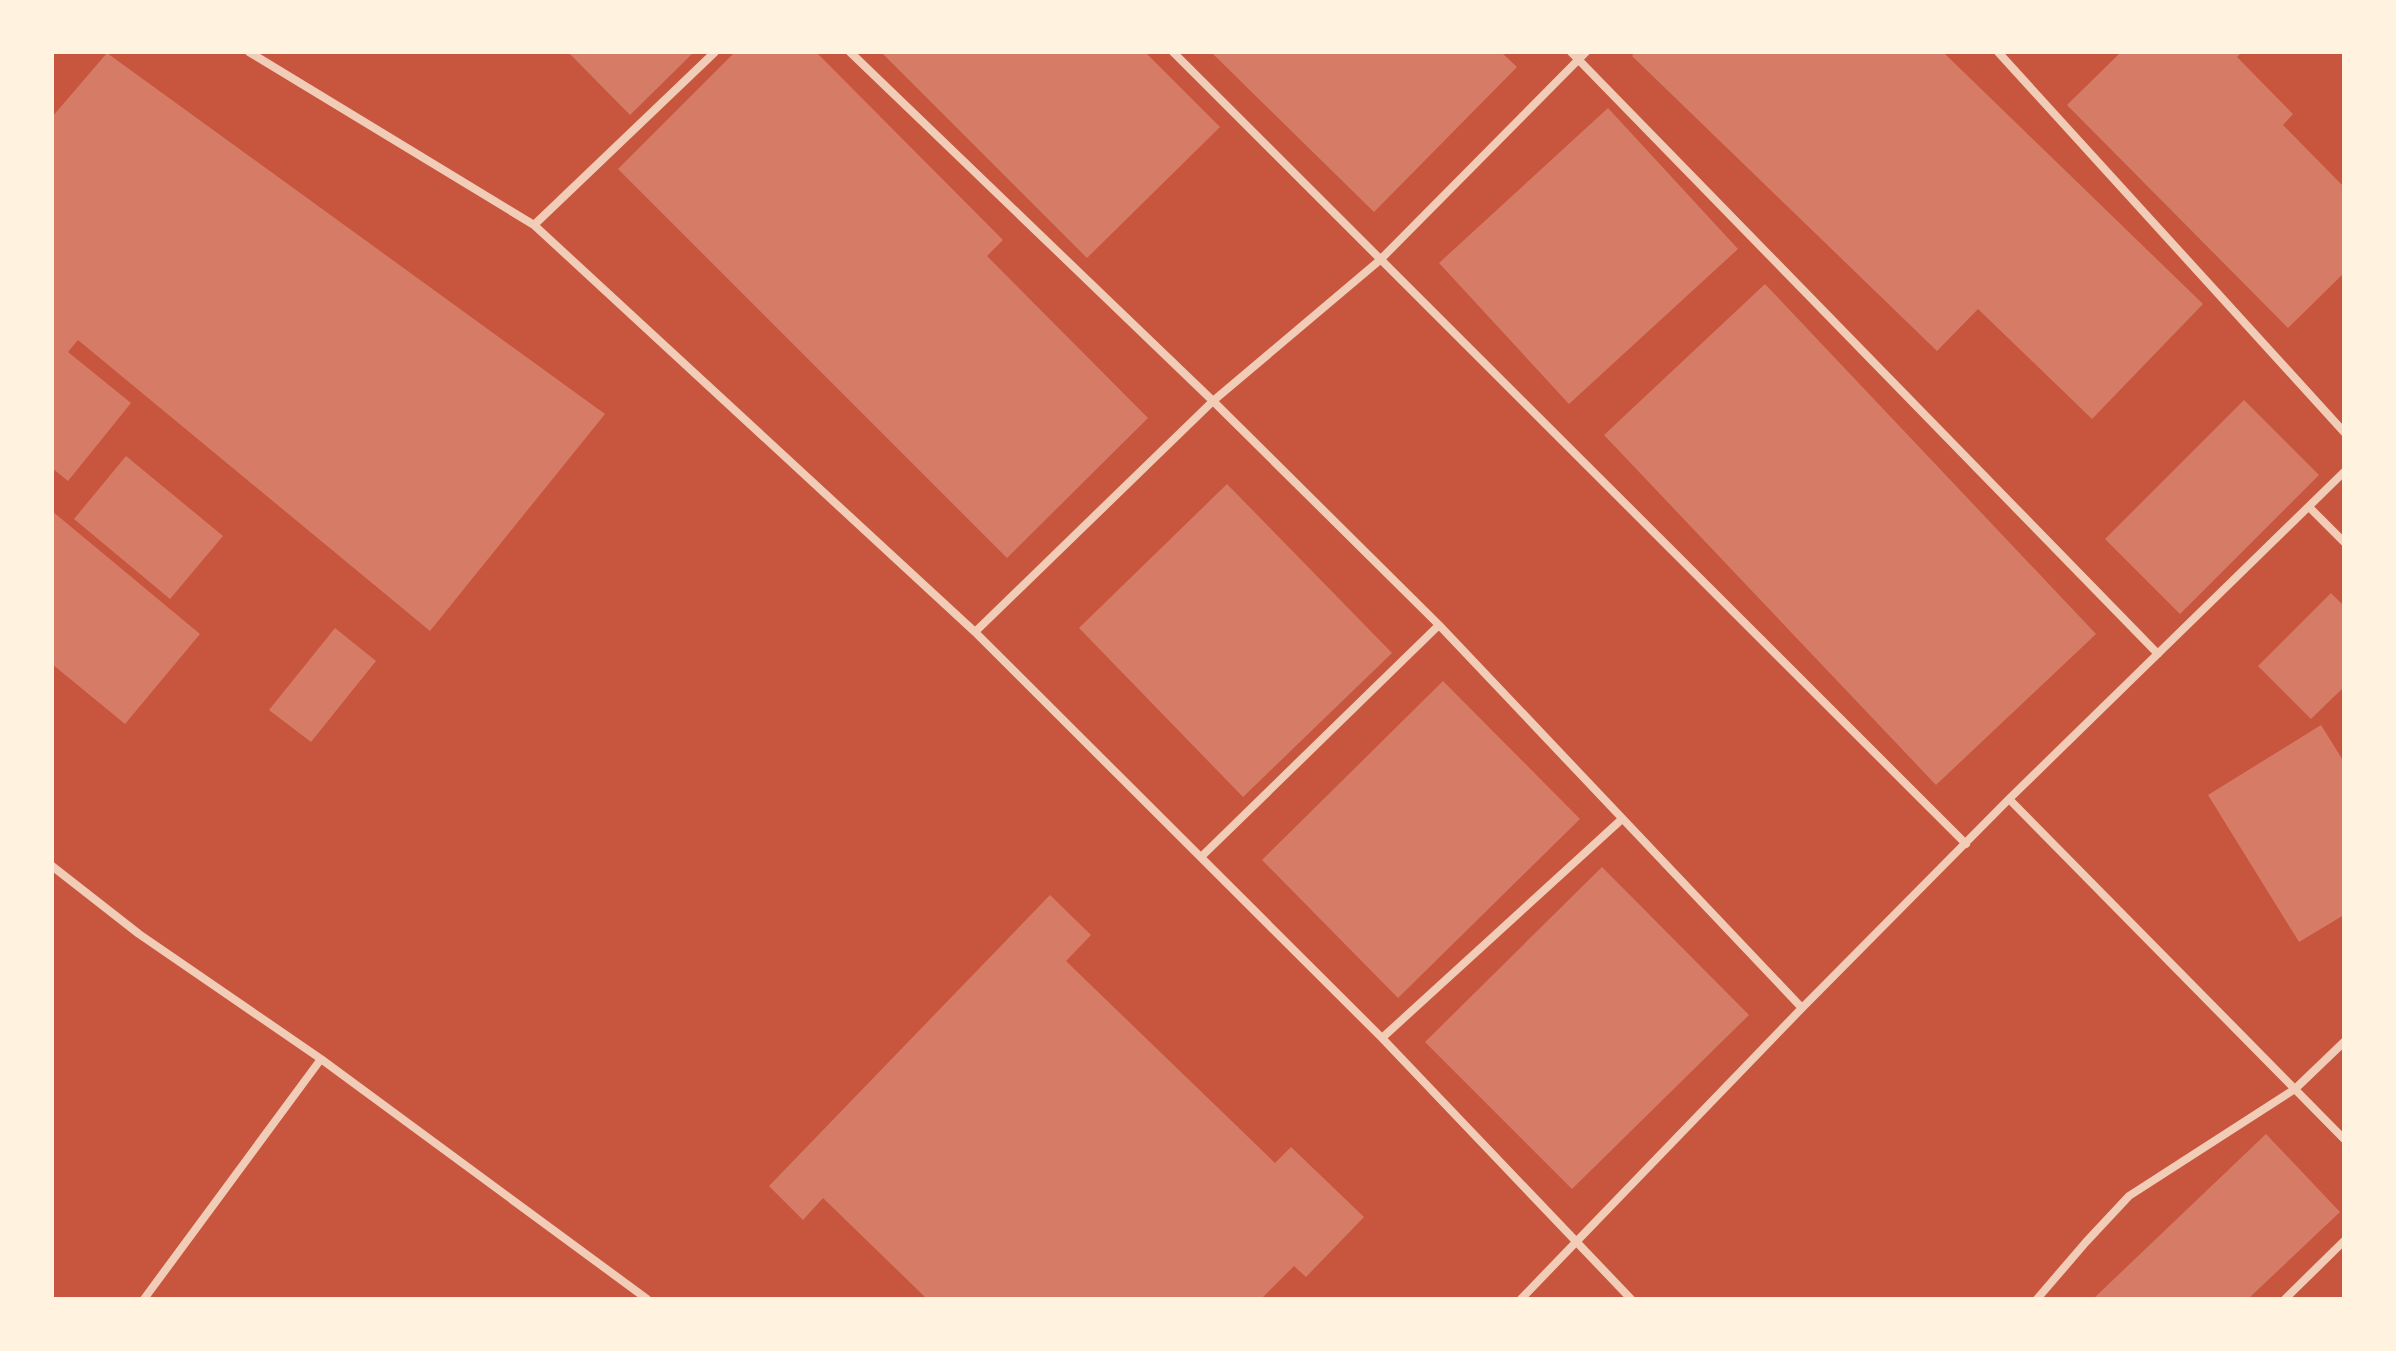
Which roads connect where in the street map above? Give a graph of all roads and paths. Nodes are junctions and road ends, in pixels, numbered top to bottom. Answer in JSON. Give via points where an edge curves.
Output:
{"nodes":[{"id":1,"x":249,"y":52,"type":"edge"},
{"id":2,"x":715,"y":52,"type":"edge"},
{"id":3,"x":850,"y":52,"type":"edge"},
{"id":4,"x":1173,"y":52,"type":"edge"},
{"id":5,"x":1571,"y":52,"type":"edge"},
{"id":6,"x":1998,"y":52,"type":"edge"},
{"id":7,"x":1582,"y":56,"type":"edge"},
{"id":8,"x":534,"y":225,"type":"junction"},
{"id":9,"x":1380,"y":260,"type":"junction"},
{"id":10,"x":1213,"y":401,"type":"junction"},
{"id":11,"x":2344,"y":432,"type":"edge"},
{"id":12,"x":2344,"y":472,"type":"edge"},
{"id":13,"x":2309,"y":507,"type":"junction"},
{"id":14,"x":2344,"y":542,"type":"edge"},
{"id":15,"x":1439,"y":625,"type":"junction"},
{"id":16,"x":975,"y":632,"type":"junction"},
{"id":17,"x":2158,"y":654,"type":"junction"},
{"id":18,"x":2009,"y":799,"type":"junction"},
{"id":19,"x":1622,"y":819,"type":"junction"},
{"id":20,"x":1966,"y":844,"type":"junction"},
{"id":21,"x":1201,"y":857,"type":"junction"},
{"id":22,"x":52,"y":866,"type":"edge"},
{"id":23,"x":1802,"y":1008,"type":"junction"},
{"id":24,"x":1382,"y":1038,"type":"junction"},
{"id":25,"x":2344,"y":1042,"type":"edge"},
{"id":26,"x":321,"y":1059,"type":"junction"},
{"id":27,"x":2295,"y":1089,"type":"junction"},
{"id":28,"x":2344,"y":1139,"type":"edge"},
{"id":29,"x":2344,"y":1241,"type":"edge"},
{"id":30,"x":1577,"y":1242,"type":"junction"},
{"id":31,"x":144,"y":1299,"type":"edge"},
{"id":32,"x":647,"y":1299,"type":"edge"},
{"id":33,"x":1521,"y":1299,"type":"edge"},
{"id":34,"x":1631,"y":1299,"type":"edge"},
{"id":35,"x":2037,"y":1299,"type":"edge"},
{"id":36,"x":2285,"y":1299,"type":"edge"}],
"edges":[{"from":1,"to":8,"type":"street"},
{"from":2,"to":8,"type":"street"},
{"from":3,"to":10,"type":"street"},
{"from":4,"to":9,"type":"street"},
{"from":5,"to":7,"type":"street"},
{"from":6,"to":11,"type":"street"},
{"from":7,"to":9,"type":"street"},
{"from":7,"to":17,"type":"street"},
{"from":8,"to":16,"type":"street"},
{"from":9,"to":10,"type":"street"},
{"from":9,"to":20,"type":"street"},
{"from":10,"to":15,"type":"street"},
{"from":10,"to":16,"type":"street"},
{"from":12,"to":13,"type":"street"},
{"from":13,"to":14,"type":"street"},
{"from":13,"to":17,"type":"street"},
{"from":15,"to":19,"type":"street"},
{"from":15,"to":21,"type":"street"},
{"from":16,"to":21,"type":"street"},
{"from":17,"to":18,"type":"street"},
{"from":18,"to":20,"type":"street"},
{"from":18,"to":27,"type":"street"},
{"from":19,"to":23,"type":"street"},
{"from":19,"to":24,"type":"street"},
{"from":20,"to":23,"type":"street"},
{"from":21,"to":24,"type":"street"},
{"from":22,"to":26,"type":"street","via":[[139,934]]},
{"from":23,"to":30,"type":"street"},
{"from":24,"to":30,"type":"street"},
{"from":25,"to":27,"type":"street"},
{"from":26,"to":31,"type":"street"},
{"from":26,"to":32,"type":"street"},
{"from":27,"to":28,"type":"street"},
{"from":27,"to":35,"type":"street","via":[[2129,1196]]},
{"from":29,"to":36,"type":"street"},
{"from":30,"to":33,"type":"street"},
{"from":30,"to":34,"type":"street"}]}
